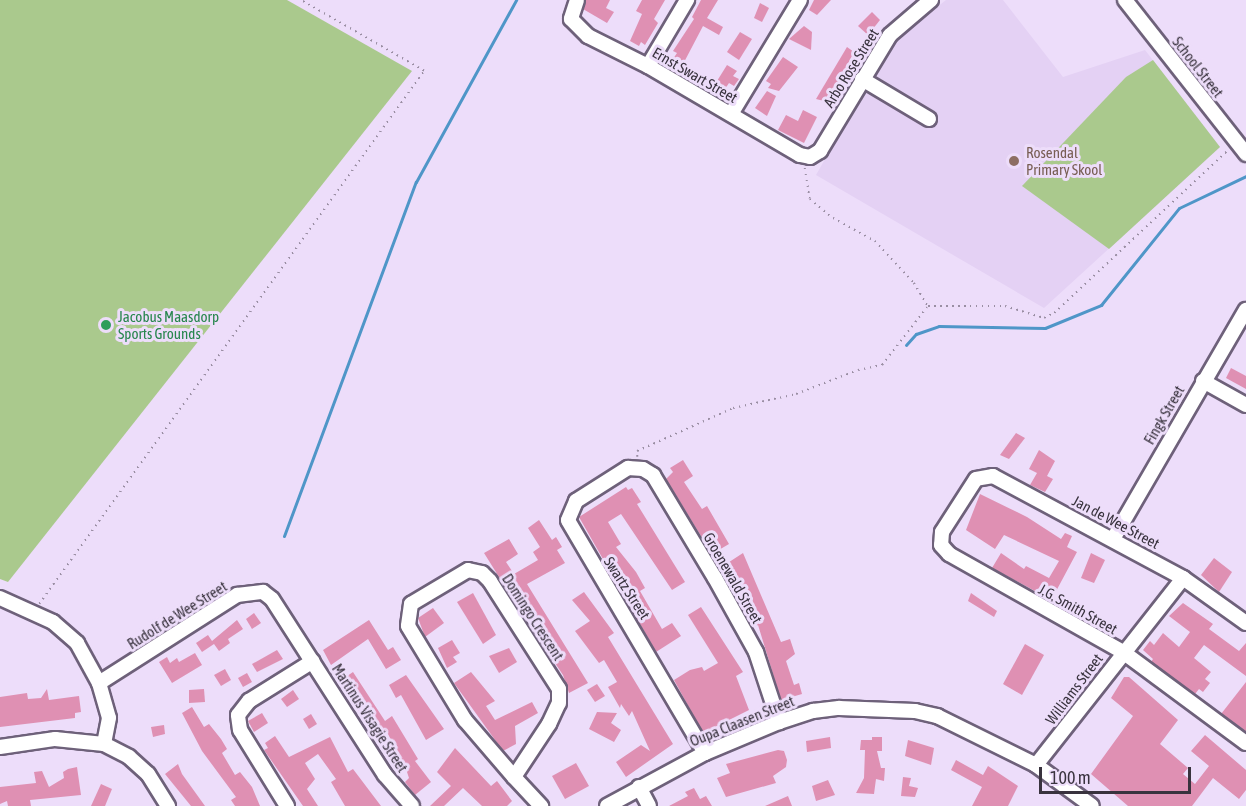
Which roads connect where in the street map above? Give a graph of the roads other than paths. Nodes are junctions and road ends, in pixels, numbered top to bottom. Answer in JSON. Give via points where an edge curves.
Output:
{"nodes":[{"id":1,"x":577,"y":0,"type":"edge"},
{"id":2,"x":687,"y":0,"type":"edge"},
{"id":3,"x":800,"y":0,"type":"edge"},
{"id":4,"x":931,"y":0,"type":"edge"},
{"id":5,"x":1125,"y":0,"type":"edge"},
{"id":6,"x":648,"y":66,"type":"junction"},
{"id":7,"x":862,"y":79,"type":"junction"},
{"id":8,"x":731,"y":114,"type":"junction"},
{"id":9,"x":929,"y":119,"type":"dead end"},
{"id":10,"x":1241,"y":138,"type":"edge"},
{"id":11,"x":1246,"y":154,"type":"edge"},
{"id":12,"x":805,"y":157,"type":"joint"},
{"id":13,"x":1246,"y":310,"type":"edge"},
{"id":14,"x":1203,"y":381,"type":"junction"},
{"id":15,"x":1246,"y":405,"type":"edge"},
{"id":16,"x":636,"y":467,"type":"joint"},
{"id":17,"x":968,"y":490,"type":"joint"},
{"id":18,"x":1113,"y":538,"type":"junction"},
{"id":19,"x":1184,"y":578,"type":"junction"},
{"id":20,"x":0,"y":598,"type":"edge"},
{"id":21,"x":1246,"y":623,"type":"edge"},
{"id":22,"x":1123,"y":652,"type":"junction"},
{"id":23,"x":313,"y":662,"type":"junction"},
{"id":24,"x":99,"y":683,"type":"junction"},
{"id":25,"x":779,"y":722,"type":"junction"},
{"id":26,"x":1246,"y":743,"type":"edge"},
{"id":27,"x":104,"y":744,"type":"junction"},
{"id":28,"x":0,"y":747,"type":"edge"},
{"id":29,"x":705,"y":753,"type":"junction"},
{"id":30,"x":1036,"y":765,"type":"junction"},
{"id":31,"x":514,"y":777,"type":"junction"},
{"id":32,"x":639,"y":787,"type":"junction"},
{"id":33,"x":168,"y":806,"type":"edge"},
{"id":34,"x":287,"y":806,"type":"edge"},
{"id":35,"x":412,"y":806,"type":"edge"},
{"id":36,"x":541,"y":806,"type":"edge"},
{"id":37,"x":607,"y":806,"type":"edge"},
{"id":38,"x":650,"y":806,"type":"edge"},
{"id":39,"x":1092,"y":806,"type":"edge"}],
"edges":[{"from":1,"to":6,"type":"street","name":"Ernst Swart Street","via":[[571,19],[588,36]]},
{"from":2,"to":6,"type":"street"},
{"from":3,"to":8,"type":"street"},
{"from":4,"to":7,"type":"street","name":"Arbo Rose Street","via":[[890,35]]},
{"from":5,"to":10,"type":"street","name":"School Street"},
{"from":6,"to":8,"type":"street","name":"Ernst Swart Street"},
{"from":7,"to":9,"type":"street"},
{"from":7,"to":12,"type":"street","name":"Arbo Rose Street","via":[[820,151]]},
{"from":8,"to":12,"type":"street","name":"Ernst Swart Street"},
{"from":10,"to":11,"type":"street","name":"School Street"},
{"from":13,"to":14,"type":"street","name":"Fingk Street"},
{"from":14,"to":15,"type":"street"},
{"from":14,"to":18,"type":"street","name":"Fingk Street"},
{"from":16,"to":25,"type":"street","name":"Groenewald Street","via":[[653,475],[747,633]]},
{"from":16,"to":29,"type":"street","name":"Swartz Street","via":[[620,472],[576,501],[568,520]]},
{"from":17,"to":18,"type":"street","name":"Jan de Wee Street","via":[[979,477],[993,476]]},
{"from":17,"to":22,"type":"street","name":"J.G. Smith Street","via":[[942,532],[944,550]]},
{"from":18,"to":19,"type":"street","name":"Jan de Wee Street"},
{"from":19,"to":21,"type":"street","name":"Jan de Wee Street"},
{"from":19,"to":22,"type":"street","name":"Williams Street"},
{"from":20,"to":24,"type":"street","via":[[33,612],[74,639]]},
{"from":22,"to":26,"type":"street","name":"J.G. Smith Street"},
{"from":22,"to":30,"type":"street","name":"Williams Street"},
{"from":23,"to":24,"type":"street","name":"Rudolf de Wee Street","via":[[272,599],[255,591],[237,595]]},
{"from":23,"to":34,"type":"street","name":"Martinus Visagie Street","via":[[249,701],[238,715],[240,730]]},
{"from":23,"to":35,"type":"street","name":"Martinus Visagie Street","via":[[385,776]]},
{"from":24,"to":27,"type":"street","via":[[109,718]]},
{"from":25,"to":29,"type":"street","name":"Oupa Claasen Street"},
{"from":25,"to":30,"type":"street","name":"Oupa Claasen Street","via":[[839,708],[915,711],[961,726]]},
{"from":27,"to":28,"type":"street","via":[[56,738]]},
{"from":27,"to":33,"type":"street","via":[[129,757],[148,774]]},
{"from":29,"to":32,"type":"street","name":"Oupa Claasen Street"},
{"from":30,"to":39,"type":"street","name":"Oupa Claasen Street"},
{"from":31,"to":31,"type":"street","name":"Domingo Crescent","via":[[465,720],[408,626],[411,604],[468,570],[482,573],[490,581],[559,689],[560,703]]},
{"from":31,"to":36,"type":"street","name":"Domingo Crescent"},
{"from":32,"to":37,"type":"street","name":"Oupa Claasen Street"},
{"from":32,"to":38,"type":"street"}]}
